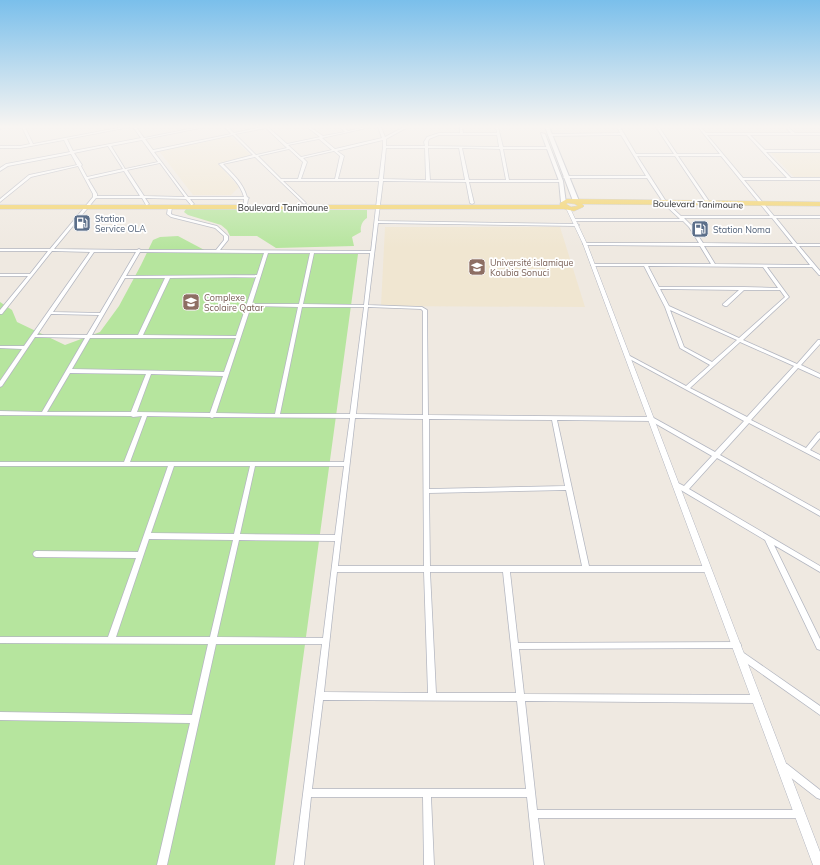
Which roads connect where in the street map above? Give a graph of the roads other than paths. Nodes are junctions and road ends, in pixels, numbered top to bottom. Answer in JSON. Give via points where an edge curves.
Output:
{"nodes":[{"id":1,"x":69,"y":167,"type":"edge"},
{"id":2,"x":81,"y":167,"type":"edge"},
{"id":3,"x":123,"y":167,"type":"edge"},
{"id":4,"x":137,"y":167,"type":"edge"},
{"id":5,"x":165,"y":167,"type":"edge"},
{"id":6,"x":224,"y":167,"type":"edge"},
{"id":7,"x":267,"y":167,"type":"edge"},
{"id":8,"x":303,"y":167,"type":"edge"},
{"id":9,"x":339,"y":167,"type":"edge"},
{"id":10,"x":383,"y":167,"type":"edge"},
{"id":11,"x":427,"y":167,"type":"edge"},
{"id":12,"x":464,"y":167,"type":"edge"},
{"id":13,"x":505,"y":167,"type":"edge"},
{"id":14,"x":556,"y":167,"type":"edge"},
{"id":15,"x":561,"y":167,"type":"edge"},
{"id":16,"x":642,"y":167,"type":"edge"},
{"id":17,"x":684,"y":167,"type":"edge"},
{"id":18,"x":732,"y":167,"type":"edge"},
{"id":19,"x":779,"y":167,"type":"edge"},
{"id":20,"x":125,"y":170,"type":"junction"},
{"id":21,"x":565,"y":177,"type":"junction"},
{"id":22,"x":648,"y":177,"type":"junction"},
{"id":23,"x":87,"y":178,"type":"junction"},
{"id":24,"x":742,"y":179,"type":"junction"},
{"id":25,"x":790,"y":179,"type":"junction"},
{"id":26,"x":820,"y":179,"type":"edge"},
{"id":27,"x":280,"y":180,"type":"junction"},
{"id":28,"x":299,"y":180,"type":"junction"},
{"id":29,"x":336,"y":180,"type":"junction"},
{"id":30,"x":382,"y":181,"type":"junction"},
{"id":31,"x":428,"y":181,"type":"junction"},
{"id":32,"x":467,"y":181,"type":"junction"},
{"id":33,"x":508,"y":181,"type":"junction"},
{"id":34,"x":561,"y":181,"type":"junction"},
{"id":35,"x":95,"y":197,"type":"junction"},
{"id":36,"x":142,"y":197,"type":"junction"},
{"id":37,"x":187,"y":197,"type":"junction"},
{"id":38,"x":246,"y":201,"type":"junction"},
{"id":39,"x":304,"y":203,"type":"junction"},
{"id":40,"x":472,"y":203,"type":"junction"},
{"id":41,"x":0,"y":204,"type":"edge"},
{"id":42,"x":147,"y":204,"type":"junction"},
{"id":43,"x":192,"y":204,"type":"junction"},
{"id":44,"x":709,"y":204,"type":"junction"},
{"id":45,"x":820,"y":204,"type":"edge"},
{"id":46,"x":379,"y":205,"type":"junction"},
{"id":47,"x":577,"y":205,"type":"junction"},
{"id":48,"x":89,"y":206,"type":"junction"},
{"id":49,"x":667,"y":206,"type":"junction"},
{"id":50,"x":764,"y":206,"type":"junction"},
{"id":51,"x":170,"y":207,"type":"junction"},
{"id":52,"x":820,"y":208,"type":"edge"},
{"id":53,"x":569,"y":211,"type":"junction"},
{"id":54,"x":773,"y":217,"type":"junction"},
{"id":55,"x":820,"y":217,"type":"edge"},
{"id":56,"x":683,"y":218,"type":"junction"},
{"id":57,"x":377,"y":222,"type":"junction"},
{"id":58,"x":585,"y":244,"type":"junction"},
{"id":59,"x":702,"y":244,"type":"junction"},
{"id":60,"x":796,"y":245,"type":"junction"},
{"id":61,"x":820,"y":245,"type":"edge"},
{"id":62,"x":51,"y":249,"type":"junction"},
{"id":63,"x":0,"y":250,"type":"edge"},
{"id":64,"x":94,"y":250,"type":"junction"},
{"id":65,"x":139,"y":250,"type":"junction"},
{"id":66,"x":217,"y":251,"type":"junction"},
{"id":67,"x":267,"y":251,"type":"junction"},
{"id":68,"x":312,"y":251,"type":"junction"},
{"id":69,"x":373,"y":252,"type":"junction"},
{"id":70,"x":593,"y":265,"type":"junction"},
{"id":71,"x":645,"y":265,"type":"junction"},
{"id":72,"x":714,"y":265,"type":"junction"},
{"id":73,"x":764,"y":266,"type":"junction"},
{"id":74,"x":814,"y":266,"type":"junction"},
{"id":75,"x":820,"y":274,"type":"edge"},
{"id":76,"x":0,"y":275,"type":"edge"},
{"id":77,"x":30,"y":275,"type":"junction"},
{"id":78,"x":259,"y":276,"type":"junction"},
{"id":79,"x":123,"y":277,"type":"junction"},
{"id":80,"x":168,"y":277,"type":"junction"},
{"id":81,"x":657,"y":288,"type":"junction"},
{"id":82,"x":744,"y":288,"type":"junction"},
{"id":83,"x":781,"y":289,"type":"junction"},
{"id":84,"x":0,"y":304,"type":"edge"},
{"id":85,"x":7,"y":304,"type":"junction"},
{"id":86,"x":249,"y":305,"type":"junction"},
{"id":87,"x":300,"y":305,"type":"junction"},
{"id":88,"x":725,"y":305,"type":"dead end"},
{"id":89,"x":366,"y":306,"type":"junction"},
{"id":90,"x":667,"y":307,"type":"junction"},
{"id":91,"x":0,"y":313,"type":"edge"},
{"id":92,"x":50,"y":313,"type":"junction"},
{"id":93,"x":101,"y":314,"type":"junction"},
{"id":94,"x":34,"y":336,"type":"junction"},
{"id":95,"x":87,"y":336,"type":"junction"},
{"id":96,"x":140,"y":336,"type":"junction"},
{"id":97,"x":238,"y":337,"type":"junction"},
{"id":98,"x":740,"y":340,"type":"junction"},
{"id":99,"x":820,"y":341,"type":"edge"},
{"id":100,"x":0,"y":348,"type":"edge"},
{"id":101,"x":25,"y":348,"type":"junction"},
{"id":102,"x":628,"y":357,"type":"junction"},
{"id":103,"x":712,"y":364,"type":"junction"},
{"id":104,"x":798,"y":366,"type":"junction"},
{"id":105,"x":68,"y":371,"type":"junction"},
{"id":106,"x":149,"y":372,"type":"junction"},
{"id":107,"x":226,"y":374,"type":"junction"},
{"id":108,"x":820,"y":376,"type":"edge"},
{"id":109,"x":0,"y":385,"type":"edge"},
{"id":110,"x":687,"y":388,"type":"junction"},
{"id":111,"x":0,"y":413,"type":"edge"},
{"id":112,"x":43,"y":414,"type":"junction"},
{"id":113,"x":133,"y":415,"type":"junction"},
{"id":114,"x":145,"y":415,"type":"junction"},
{"id":115,"x":212,"y":416,"type":"junction"},
{"id":116,"x":277,"y":416,"type":"junction"},
{"id":117,"x":353,"y":417,"type":"junction"},
{"id":118,"x":427,"y":418,"type":"junction"},
{"id":119,"x":554,"y":418,"type":"junction"},
{"id":120,"x":652,"y":419,"type":"junction"},
{"id":121,"x":748,"y":420,"type":"junction"},
{"id":122,"x":820,"y":434,"type":"edge"},
{"id":123,"x":807,"y":451,"type":"junction"},
{"id":124,"x":715,"y":456,"type":"junction"},
{"id":125,"x":820,"y":458,"type":"edge"},
{"id":126,"x":0,"y":464,"type":"edge"},
{"id":127,"x":126,"y":464,"type":"junction"},
{"id":128,"x":172,"y":464,"type":"junction"},
{"id":129,"x":254,"y":464,"type":"junction"},
{"id":130,"x":347,"y":464,"type":"junction"},
{"id":131,"x":676,"y":484,"type":"junction"},
{"id":132,"x":569,"y":488,"type":"junction"},
{"id":133,"x":685,"y":489,"type":"junction"},
{"id":134,"x":427,"y":491,"type":"junction"},
{"id":135,"x":820,"y":514,"type":"edge"},
{"id":136,"x":147,"y":536,"type":"junction"},
{"id":137,"x":237,"y":537,"type":"junction"},
{"id":138,"x":338,"y":538,"type":"junction"},
{"id":139,"x":768,"y":538,"type":"junction"},
{"id":140,"x":36,"y":554,"type":"dead end"},
{"id":141,"x":141,"y":555,"type":"junction"},
{"id":142,"x":427,"y":569,"type":"junction"},
{"id":143,"x":506,"y":569,"type":"junction"},
{"id":144,"x":586,"y":569,"type":"junction"},
{"id":145,"x":708,"y":569,"type":"junction"},
{"id":146,"x":820,"y":569,"type":"edge"},
{"id":147,"x":335,"y":570,"type":"junction"},
{"id":148,"x":0,"y":640,"type":"edge"},
{"id":149,"x":111,"y":640,"type":"junction"},
{"id":150,"x":213,"y":641,"type":"junction"},
{"id":151,"x":326,"y":641,"type":"junction"},
{"id":152,"x":737,"y":645,"type":"junction"},
{"id":153,"x":515,"y":646,"type":"junction"},
{"id":154,"x":820,"y":647,"type":"edge"},
{"id":155,"x":741,"y":655,"type":"junction"},
{"id":156,"x":319,"y":696,"type":"junction"},
{"id":157,"x":432,"y":697,"type":"junction"},
{"id":158,"x":521,"y":697,"type":"junction"},
{"id":159,"x":757,"y":699,"type":"junction"},
{"id":160,"x":820,"y":711,"type":"edge"},
{"id":161,"x":0,"y":716,"type":"edge"},
{"id":162,"x":194,"y":719,"type":"junction"},
{"id":163,"x":780,"y":765,"type":"junction"},
{"id":164,"x":308,"y":793,"type":"junction"},
{"id":165,"x":427,"y":793,"type":"junction"},
{"id":166,"x":530,"y":793,"type":"junction"},
{"id":167,"x":820,"y":795,"type":"edge"},
{"id":168,"x":533,"y":814,"type":"junction"},
{"id":169,"x":799,"y":814,"type":"junction"},
{"id":170,"x":162,"y":865,"type":"edge"},
{"id":171,"x":299,"y":865,"type":"edge"},
{"id":172,"x":429,"y":865,"type":"edge"},
{"id":173,"x":538,"y":865,"type":"edge"},
{"id":174,"x":819,"y":865,"type":"edge"}],
"edges":[{"from":1,"to":41,"type":"street","via":[[30,176]]},
{"from":2,"to":23,"type":"street"},
{"from":3,"to":20,"type":"street"},
{"from":4,"to":20,"type":"street"},
{"from":5,"to":37,"type":"street"},
{"from":6,"to":38,"type":"street","via":[[239,184]]},
{"from":7,"to":27,"type":"street"},
{"from":8,"to":28,"type":"street"},
{"from":9,"to":29,"type":"street"},
{"from":10,"to":30,"type":"street"},
{"from":11,"to":31,"type":"street"},
{"from":12,"to":32,"type":"street"},
{"from":13,"to":33,"type":"street"},
{"from":14,"to":34,"type":"main road"},
{"from":15,"to":21,"type":"main road"},
{"from":16,"to":22,"type":"street"},
{"from":17,"to":44,"type":"street"},
{"from":18,"to":24,"type":"street"},
{"from":19,"to":25,"type":"street"},
{"from":20,"to":23,"type":"street"},
{"from":20,"to":36,"type":"street"},
{"from":21,"to":22,"type":"street"},
{"from":21,"to":47,"type":"main road"},
{"from":22,"to":49,"type":"street"},
{"from":23,"to":35,"type":"street"},
{"from":24,"to":25,"type":"street"},
{"from":24,"to":50,"type":"street"},
{"from":25,"to":26,"type":"street"},
{"from":27,"to":28,"type":"street"},
{"from":27,"to":39,"type":"street"},
{"from":28,"to":29,"type":"street"},
{"from":29,"to":30,"type":"street"},
{"from":30,"to":31,"type":"street"},
{"from":30,"to":46,"type":"street"},
{"from":31,"to":32,"type":"street"},
{"from":32,"to":33,"type":"street"},
{"from":32,"to":40,"type":"street"},
{"from":33,"to":34,"type":"street"},
{"from":34,"to":53,"type":"main road"},
{"from":35,"to":36,"type":"street"},
{"from":35,"to":48,"type":"street"},
{"from":36,"to":37,"type":"street"},
{"from":36,"to":42,"type":"street"},
{"from":37,"to":38,"type":"street"},
{"from":37,"to":43,"type":"street"},
{"from":38,"to":39,"type":"main road","name":"Boulevard Tanimoune"},
{"from":38,"to":43,"type":"main road","name":"Boulevard Tanimoune"},
{"from":39,"to":46,"type":"main road","name":"Boulevard Tanimoune"},
{"from":40,"to":46,"type":"main road","name":"Boulevard Tanimoune"},
{"from":40,"to":53,"type":"main road","name":"Boulevard Tanimoune"},
{"from":41,"to":48,"type":"main road","name":"Boulevard Tanimoune"},
{"from":42,"to":43,"type":"main road","name":"Boulevard Tanimoune"},
{"from":42,"to":48,"type":"main road","name":"Boulevard Tanimoune"},
{"from":44,"to":49,"type":"main road","name":"Boulevard Tanimoune"},
{"from":44,"to":50,"type":"main road","name":"Boulevard Tanimoune"},
{"from":45,"to":50,"type":"main road","name":"Boulevard Tanimoune"},
{"from":46,"to":51,"type":"main road","name":"Boulevard Tanimoune"},
{"from":46,"to":53,"type":"main road","name":"Boulevard Tanimoune"},
{"from":46,"to":57,"type":"street"},
{"from":47,"to":49,"type":"main road","name":"Boulevard Tanimoune"},
{"from":47,"to":53,"type":"main road","name":"Boulevard Tanimoune"},
{"from":48,"to":51,"type":"main road","name":"Boulevard Tanimoune"},
{"from":48,"to":62,"type":"street"},
{"from":49,"to":50,"type":"main road","name":"Boulevard Tanimoune"},
{"from":49,"to":56,"type":"street"},
{"from":50,"to":52,"type":"main road","name":"Boulevard Tanimoune"},
{"from":50,"to":54,"type":"street"},
{"from":51,"to":66,"type":"street","via":[[169,214],[172,216],[221,230],[226,240]]},
{"from":53,"to":56,"type":"street"},
{"from":53,"to":57,"type":"street"},
{"from":53,"to":58,"type":"street"},
{"from":54,"to":55,"type":"street"},
{"from":54,"to":56,"type":"street"},
{"from":54,"to":60,"type":"street"},
{"from":56,"to":59,"type":"street"},
{"from":57,"to":69,"type":"street"},
{"from":58,"to":59,"type":"street"},
{"from":58,"to":70,"type":"street"},
{"from":59,"to":60,"type":"street"},
{"from":59,"to":72,"type":"street"},
{"from":60,"to":61,"type":"street"},
{"from":60,"to":74,"type":"street"},
{"from":62,"to":63,"type":"street"},
{"from":62,"to":64,"type":"street"},
{"from":62,"to":77,"type":"street"},
{"from":64,"to":65,"type":"street"},
{"from":64,"to":92,"type":"street"},
{"from":65,"to":66,"type":"street"},
{"from":65,"to":79,"type":"street"},
{"from":66,"to":67,"type":"street"},
{"from":67,"to":68,"type":"street"},
{"from":67,"to":78,"type":"street"},
{"from":68,"to":69,"type":"street"},
{"from":68,"to":87,"type":"street"},
{"from":69,"to":89,"type":"street"},
{"from":70,"to":71,"type":"street"},
{"from":70,"to":102,"type":"street"},
{"from":71,"to":72,"type":"street"},
{"from":71,"to":81,"type":"street"},
{"from":72,"to":73,"type":"street"},
{"from":73,"to":74,"type":"street"},
{"from":73,"to":83,"type":"street"},
{"from":74,"to":75,"type":"street"},
{"from":76,"to":77,"type":"street"},
{"from":77,"to":85,"type":"street"},
{"from":78,"to":80,"type":"street"},
{"from":78,"to":86,"type":"street"},
{"from":79,"to":80,"type":"street"},
{"from":79,"to":93,"type":"street"},
{"from":80,"to":96,"type":"street"},
{"from":81,"to":82,"type":"street"},
{"from":81,"to":90,"type":"street"},
{"from":82,"to":83,"type":"street"},
{"from":82,"to":88,"type":"street"},
{"from":83,"to":98,"type":"street","via":[[787,297]]},
{"from":84,"to":85,"type":"street"},
{"from":85,"to":91,"type":"street"},
{"from":86,"to":87,"type":"street"},
{"from":86,"to":97,"type":"street"},
{"from":87,"to":89,"type":"street"},
{"from":87,"to":116,"type":"street"},
{"from":89,"to":117,"type":"street"},
{"from":89,"to":118,"type":"street","via":[[425,310]]},
{"from":90,"to":98,"type":"street"},
{"from":90,"to":103,"type":"street","via":[[682,348]]},
{"from":92,"to":93,"type":"street"},
{"from":92,"to":94,"type":"street"},
{"from":93,"to":95,"type":"street"},
{"from":94,"to":95,"type":"street"},
{"from":94,"to":101,"type":"street"},
{"from":95,"to":96,"type":"street"},
{"from":95,"to":105,"type":"street"},
{"from":96,"to":97,"type":"street"},
{"from":97,"to":107,"type":"street"},
{"from":98,"to":103,"type":"street"},
{"from":98,"to":104,"type":"street"},
{"from":99,"to":104,"type":"street"},
{"from":100,"to":101,"type":"street"},
{"from":101,"to":109,"type":"street"},
{"from":102,"to":110,"type":"street"},
{"from":102,"to":120,"type":"street"},
{"from":103,"to":110,"type":"street"},
{"from":104,"to":108,"type":"street"},
{"from":104,"to":121,"type":"street"},
{"from":105,"to":106,"type":"street"},
{"from":105,"to":112,"type":"street"},
{"from":106,"to":107,"type":"street"},
{"from":106,"to":113,"type":"street"},
{"from":107,"to":115,"type":"street"},
{"from":110,"to":121,"type":"street"},
{"from":111,"to":112,"type":"street"},
{"from":112,"to":113,"type":"street"},
{"from":113,"to":114,"type":"street"},
{"from":114,"to":115,"type":"street"},
{"from":114,"to":127,"type":"street"},
{"from":115,"to":116,"type":"street"},
{"from":116,"to":117,"type":"street"},
{"from":117,"to":118,"type":"street"},
{"from":117,"to":130,"type":"street"},
{"from":118,"to":119,"type":"street"},
{"from":118,"to":134,"type":"street"},
{"from":119,"to":120,"type":"street"},
{"from":119,"to":132,"type":"street"},
{"from":120,"to":124,"type":"street"},
{"from":120,"to":131,"type":"street"},
{"from":121,"to":123,"type":"street"},
{"from":121,"to":124,"type":"street"},
{"from":122,"to":123,"type":"street"},
{"from":123,"to":125,"type":"street"},
{"from":124,"to":133,"type":"street"},
{"from":124,"to":135,"type":"street"},
{"from":126,"to":127,"type":"street"},
{"from":127,"to":128,"type":"street"},
{"from":128,"to":129,"type":"street"},
{"from":128,"to":136,"type":"street"},
{"from":129,"to":130,"type":"street"},
{"from":129,"to":137,"type":"street"},
{"from":130,"to":138,"type":"street"},
{"from":131,"to":133,"type":"street"},
{"from":131,"to":145,"type":"street"},
{"from":132,"to":134,"type":"street"},
{"from":132,"to":144,"type":"street"},
{"from":133,"to":139,"type":"street"},
{"from":134,"to":142,"type":"street"},
{"from":136,"to":137,"type":"street"},
{"from":136,"to":141,"type":"street"},
{"from":137,"to":138,"type":"street"},
{"from":137,"to":150,"type":"street"},
{"from":138,"to":147,"type":"street"},
{"from":139,"to":146,"type":"street"},
{"from":139,"to":154,"type":"street"},
{"from":140,"to":141,"type":"street"},
{"from":141,"to":149,"type":"street"},
{"from":142,"to":143,"type":"street"},
{"from":142,"to":147,"type":"street"},
{"from":142,"to":157,"type":"street"},
{"from":143,"to":144,"type":"street"},
{"from":143,"to":153,"type":"street"},
{"from":144,"to":145,"type":"street"},
{"from":145,"to":152,"type":"street"},
{"from":147,"to":151,"type":"street"},
{"from":148,"to":149,"type":"street"},
{"from":149,"to":150,"type":"street"},
{"from":150,"to":151,"type":"street"},
{"from":150,"to":162,"type":"street"},
{"from":151,"to":156,"type":"street"},
{"from":152,"to":153,"type":"street"},
{"from":152,"to":155,"type":"street"},
{"from":153,"to":158,"type":"street"},
{"from":155,"to":159,"type":"street"},
{"from":155,"to":160,"type":"street"},
{"from":156,"to":157,"type":"street"},
{"from":156,"to":164,"type":"street"},
{"from":157,"to":158,"type":"street"},
{"from":158,"to":159,"type":"street"},
{"from":158,"to":166,"type":"street"},
{"from":159,"to":163,"type":"street"},
{"from":161,"to":162,"type":"street"},
{"from":162,"to":170,"type":"street"},
{"from":163,"to":167,"type":"street"},
{"from":163,"to":169,"type":"street"},
{"from":164,"to":165,"type":"street"},
{"from":164,"to":171,"type":"street"},
{"from":165,"to":166,"type":"street"},
{"from":165,"to":172,"type":"street"},
{"from":166,"to":168,"type":"street"},
{"from":168,"to":169,"type":"street"},
{"from":168,"to":173,"type":"street"},
{"from":169,"to":174,"type":"street"}]}
